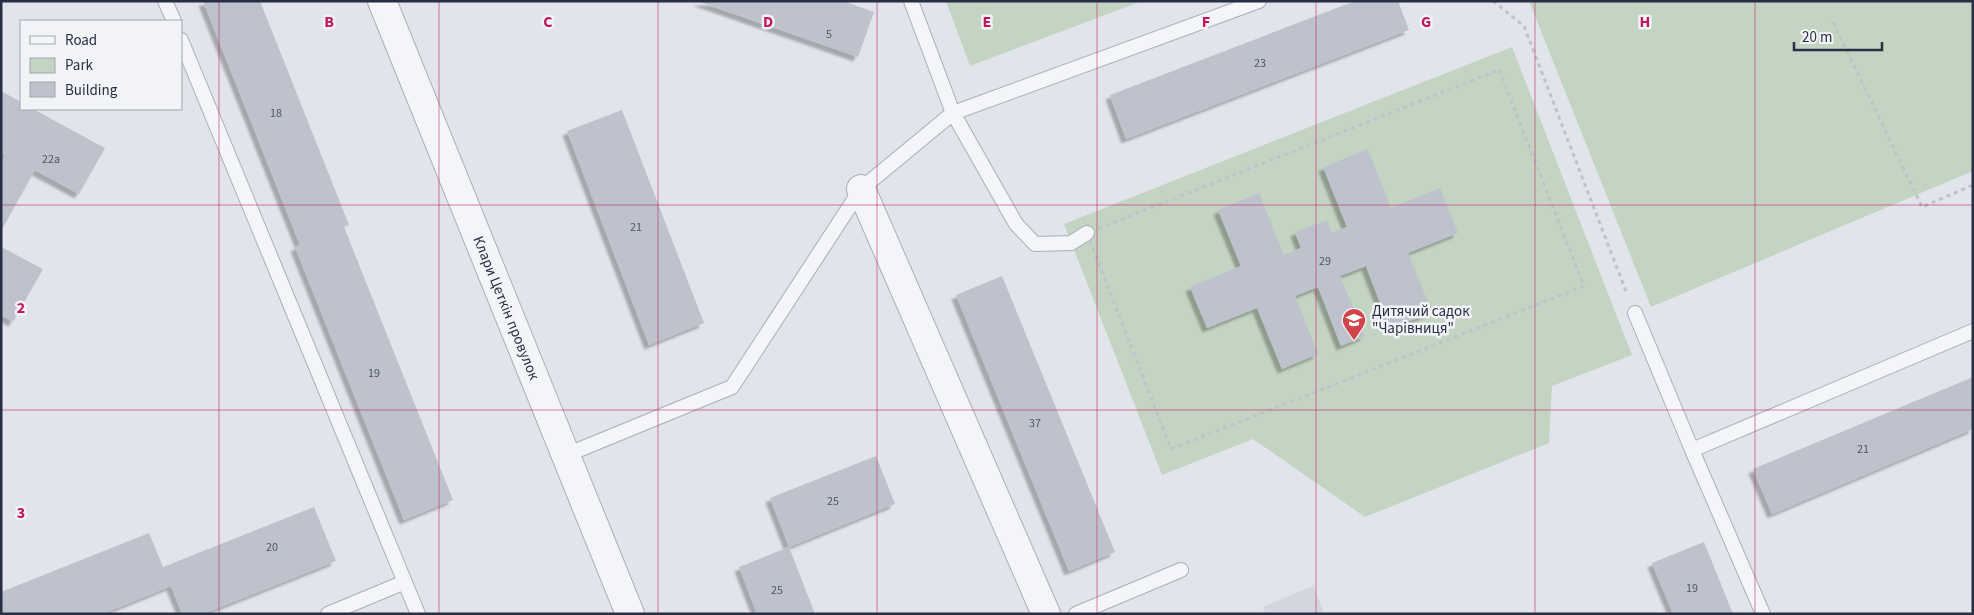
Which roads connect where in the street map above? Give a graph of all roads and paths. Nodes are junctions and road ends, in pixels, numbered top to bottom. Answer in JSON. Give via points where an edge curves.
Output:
{"nodes":[{"id":1,"x":165,"y":1,"type":"edge"},
{"id":2,"x":382,"y":1,"type":"edge"},
{"id":3,"x":911,"y":1,"type":"edge"},
{"id":4,"x":1259,"y":1,"type":"edge"},
{"id":5,"x":1493,"y":1,"type":"edge"},
{"id":6,"x":174,"y":20,"type":"edge"},
{"id":7,"x":1832,"y":22,"type":"dead end"},
{"id":8,"x":182,"y":42,"type":"edge"},
{"id":9,"x":953,"y":113,"type":"junction"},
{"id":10,"x":1973,"y":185,"type":"edge"},
{"id":11,"x":860,"y":189,"type":"junction"},
{"id":12,"x":1086,"y":233,"type":"junction"},
{"id":13,"x":1635,"y":313,"type":"joint"},
{"id":14,"x":1973,"y":331,"type":"edge"},
{"id":15,"x":1692,"y":450,"type":"junction"},
{"id":16,"x":566,"y":456,"type":"junction"},
{"id":17,"x":1181,"y":570,"type":"dead end"},
{"id":18,"x":405,"y":582,"type":"junction"},
{"id":19,"x":328,"y":614,"type":"edge"},
{"id":20,"x":418,"y":614,"type":"edge"},
{"id":21,"x":630,"y":614,"type":"edge"},
{"id":22,"x":1046,"y":614,"type":"edge"},
{"id":23,"x":1076,"y":614,"type":"edge"},
{"id":24,"x":1763,"y":614,"type":"edge"}],
"edges":[{"from":1,"to":6,"type":"lane"},
{"from":2,"to":16,"type":"street","name":"Клари Цеткін провулок"},
{"from":3,"to":9,"type":"lane"},
{"from":4,"to":9,"type":"lane"},
{"from":5,"to":13,"type":"path","via":[[1524,26]]},
{"from":7,"to":10,"type":"path","via":[[1922,207]]},
{"from":8,"to":18,"type":"lane"},
{"from":9,"to":11,"type":"lane"},
{"from":9,"to":12,"type":"lane","via":[[1016,224],[1035,244],[1071,243]]},
{"from":11,"to":16,"type":"lane","via":[[732,387]]},
{"from":11,"to":22,"type":"street"},
{"from":12,"to":12,"type":"path","via":[[1499,70],[1584,286],[1172,449]]},
{"from":13,"to":15,"type":"lane"},
{"from":14,"to":15,"type":"lane"},
{"from":15,"to":24,"type":"lane"},
{"from":16,"to":21,"type":"street","name":"Клари Цеткін провулок"},
{"from":17,"to":23,"type":"lane"},
{"from":18,"to":19,"type":"lane"},
{"from":18,"to":20,"type":"lane"}]}
